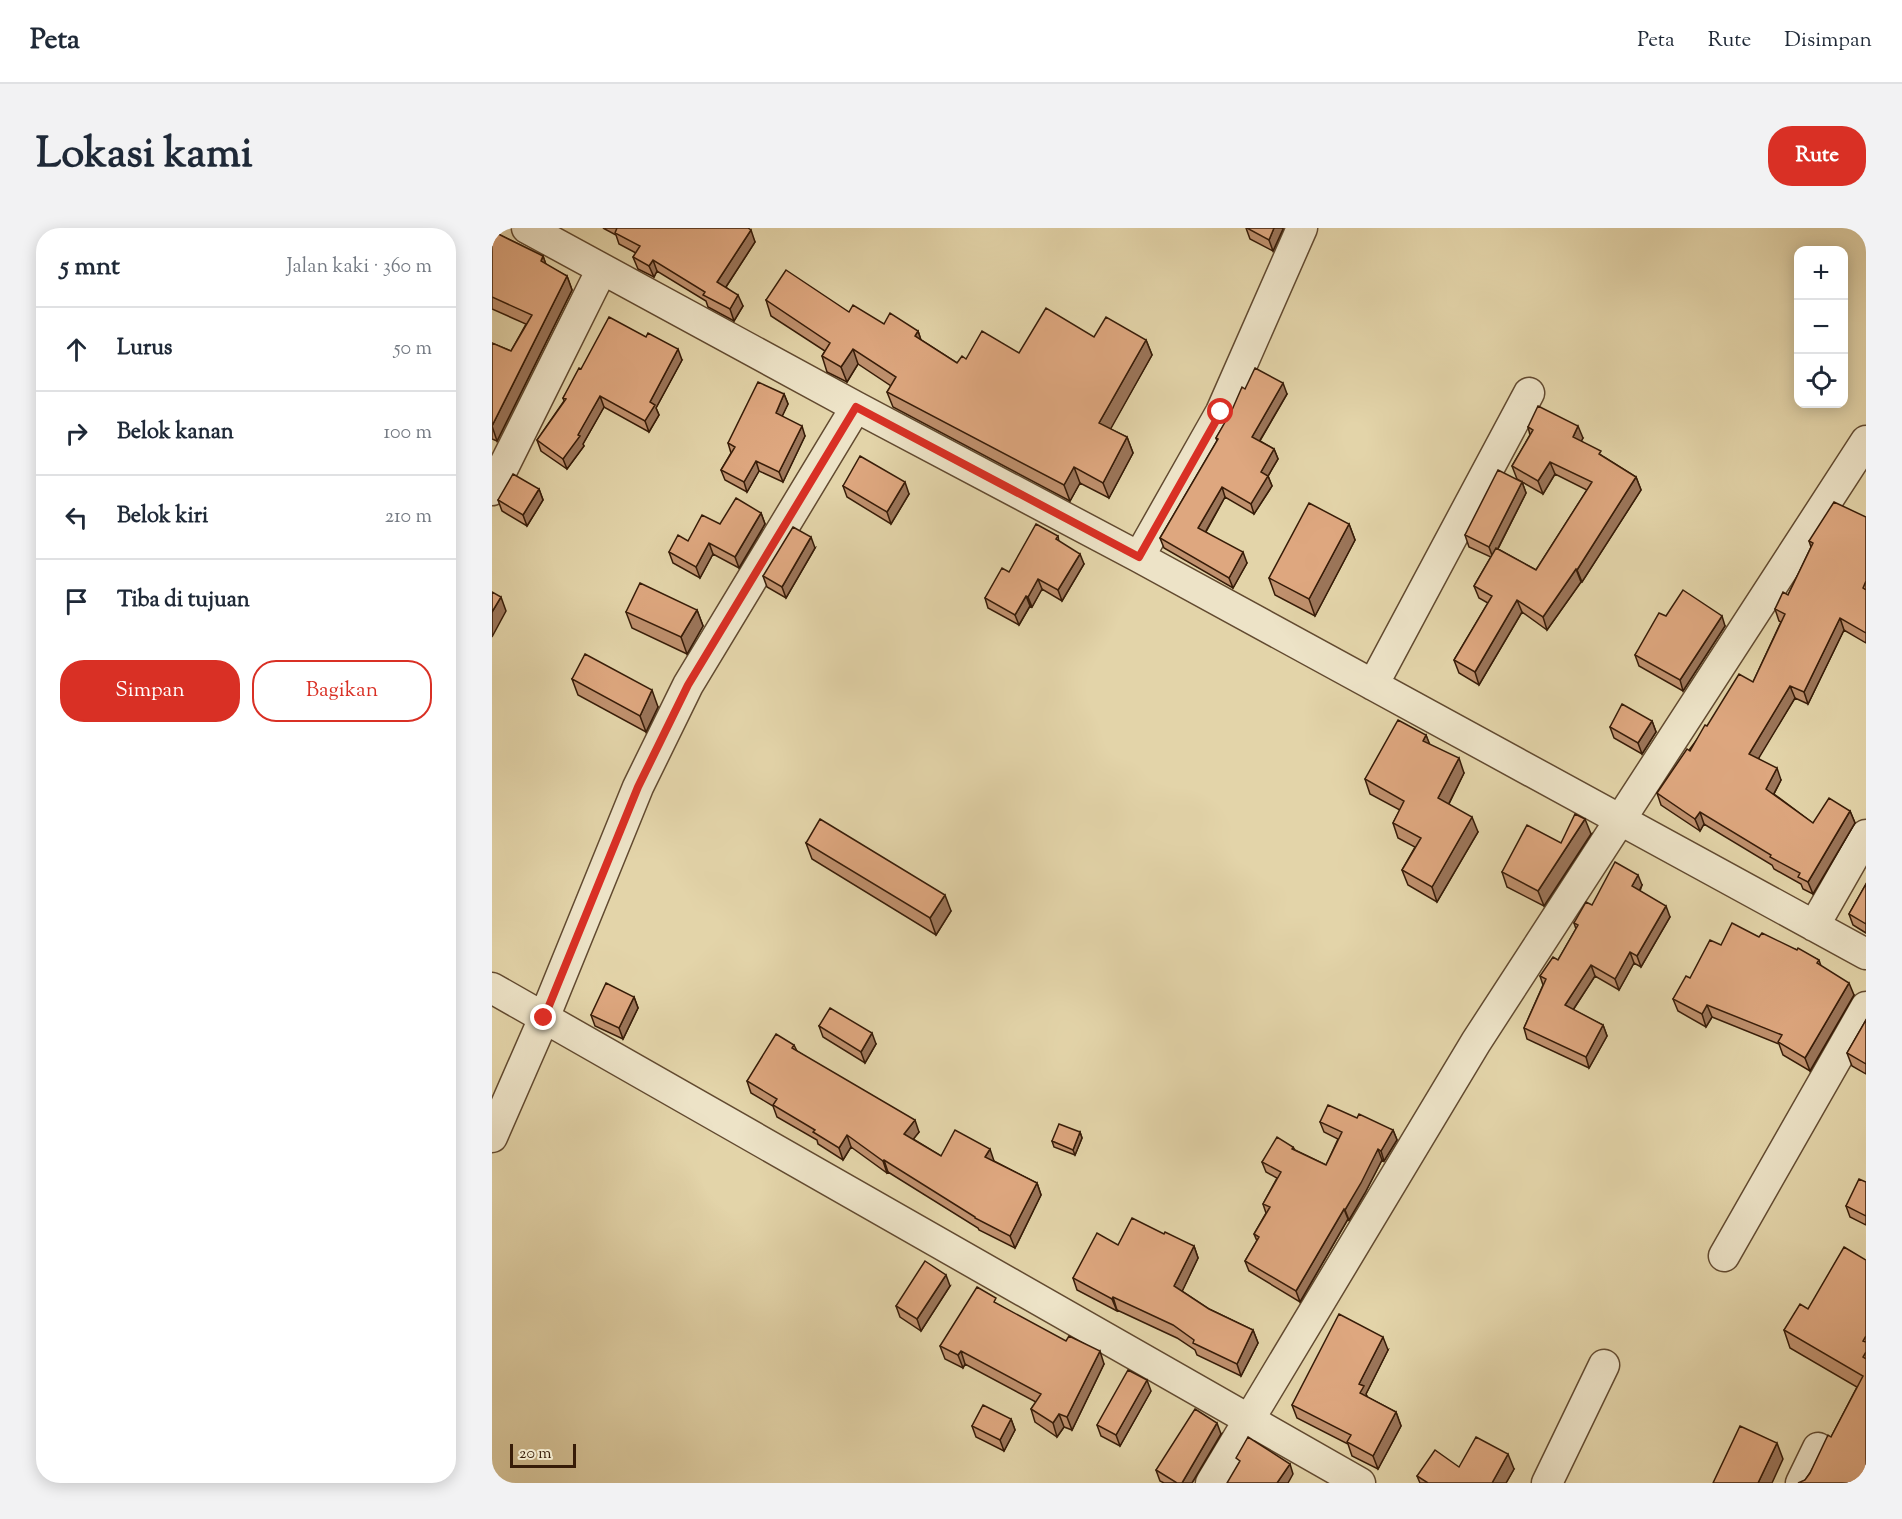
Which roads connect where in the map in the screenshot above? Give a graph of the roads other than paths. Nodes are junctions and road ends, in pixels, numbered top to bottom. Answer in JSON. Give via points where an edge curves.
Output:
{"nodes":[{"id":1,"x":527,"y":228,"type":"edge"},
{"id":2,"x":1302,"y":228,"type":"edge"},
{"id":3,"x":602,"y":269,"type":"junction"},
{"id":4,"x":1529,"y":393,"type":"dead end"},
{"id":5,"x":856,"y":407,"type":"junction"},
{"id":6,"x":1866,"y":441,"type":"edge"},
{"id":7,"x":492,"y":490,"type":"edge"},
{"id":8,"x":1139,"y":557,"type":"junction"},
{"id":9,"x":1373,"y":685,"type":"junction"},
{"id":10,"x":1621,"y":821,"type":"junction"},
{"id":11,"x":1866,"y":835,"type":"edge"},
{"id":12,"x":1814,"y":926,"type":"junction"},
{"id":13,"x":1866,"y":954,"type":"edge"},
{"id":14,"x":492,"y":988,"type":"edge"},
{"id":15,"x":1866,"y":1007,"type":"edge"},
{"id":16,"x":544,"y":1018,"type":"junction"},
{"id":17,"x":492,"y":1137,"type":"edge"},
{"id":18,"x":1724,"y":1256,"type":"dead end"},
{"id":19,"x":1604,"y":1365,"type":"dead end"},
{"id":20,"x":1249,"y":1419,"type":"junction"},
{"id":21,"x":1818,"y":1448,"type":"dead end"},
{"id":22,"x":1211,"y":1483,"type":"edge"},
{"id":23,"x":1360,"y":1483,"type":"edge"},
{"id":24,"x":1547,"y":1483,"type":"edge"},
{"id":25,"x":1801,"y":1483,"type":"edge"}],
"edges":[{"from":1,"to":3,"type":"street"},
{"from":2,"to":8,"type":"street","via":[[1221,412]]},
{"from":3,"to":5,"type":"street"},
{"from":3,"to":7,"type":"street"},
{"from":4,"to":9,"type":"street"},
{"from":5,"to":8,"type":"street"},
{"from":5,"to":16,"type":"street","via":[[688,685],[638,787]]},
{"from":6,"to":10,"type":"street"},
{"from":8,"to":9,"type":"street"},
{"from":9,"to":10,"type":"street"},
{"from":10,"to":12,"type":"street"},
{"from":10,"to":20,"type":"street","via":[[1476,1042]]},
{"from":11,"to":12,"type":"street"},
{"from":12,"to":13,"type":"street"},
{"from":14,"to":16,"type":"street"},
{"from":15,"to":18,"type":"street"},
{"from":16,"to":17,"type":"street"},
{"from":16,"to":20,"type":"street"},
{"from":19,"to":24,"type":"street"},
{"from":20,"to":22,"type":"street"},
{"from":20,"to":23,"type":"street"},
{"from":21,"to":25,"type":"street"}]}
